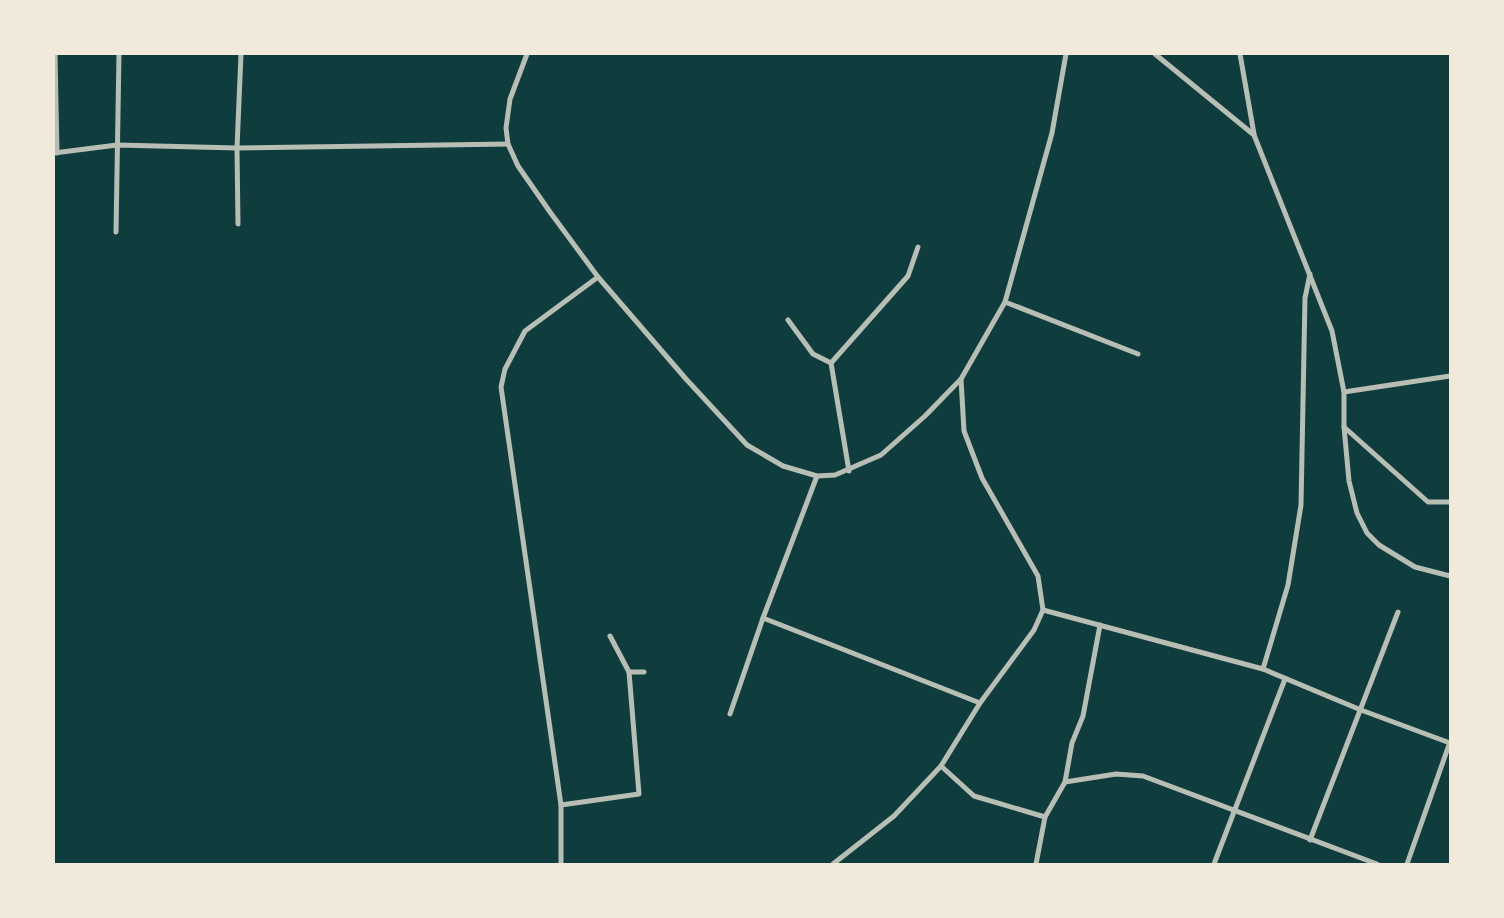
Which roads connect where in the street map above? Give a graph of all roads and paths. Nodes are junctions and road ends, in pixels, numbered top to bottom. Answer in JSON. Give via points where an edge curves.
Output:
{"nodes":[{"id":1,"x":55,"y":54,"type":"edge"},
{"id":2,"x":119,"y":54,"type":"edge"},
{"id":3,"x":240,"y":54,"type":"edge"},
{"id":4,"x":527,"y":54,"type":"edge"},
{"id":5,"x":1066,"y":54,"type":"edge"},
{"id":6,"x":1155,"y":54,"type":"edge"},
{"id":7,"x":1240,"y":54,"type":"edge"},
{"id":8,"x":1254,"y":135,"type":"junction"},
{"id":9,"x":508,"y":144,"type":"junction"},
{"id":10,"x":117,"y":145,"type":"junction"},
{"id":11,"x":237,"y":148,"type":"junction"},
{"id":12,"x":55,"y":153,"type":"edge"},
{"id":13,"x":238,"y":224,"type":"dead end"},
{"id":14,"x":116,"y":232,"type":"dead end"},
{"id":15,"x":918,"y":247,"type":"dead end"},
{"id":16,"x":1310,"y":273,"type":"junction"},
{"id":17,"x":598,"y":277,"type":"junction"},
{"id":18,"x":1005,"y":302,"type":"junction"},
{"id":19,"x":788,"y":320,"type":"dead end"},
{"id":20,"x":1138,"y":354,"type":"dead end"},
{"id":21,"x":831,"y":363,"type":"junction"},
{"id":22,"x":1450,"y":376,"type":"edge"},
{"id":23,"x":961,"y":378,"type":"junction"},
{"id":24,"x":1344,"y":392,"type":"junction"},
{"id":25,"x":1344,"y":427,"type":"junction"},
{"id":26,"x":849,"y":470,"type":"junction"},
{"id":27,"x":817,"y":476,"type":"junction"},
{"id":28,"x":1450,"y":502,"type":"edge"},
{"id":29,"x":1450,"y":576,"type":"edge"},
{"id":30,"x":1043,"y":610,"type":"junction"},
{"id":31,"x":1398,"y":612,"type":"dead end"},
{"id":32,"x":763,"y":618,"type":"junction"},
{"id":33,"x":1100,"y":625,"type":"junction"},
{"id":34,"x":610,"y":636,"type":"dead end"},
{"id":35,"x":1263,"y":669,"type":"junction"},
{"id":36,"x":629,"y":672,"type":"junction"},
{"id":37,"x":644,"y":672,"type":"dead end"},
{"id":38,"x":1285,"y":679,"type":"junction"},
{"id":39,"x":980,"y":703,"type":"junction"},
{"id":40,"x":1361,"y":710,"type":"junction"},
{"id":41,"x":730,"y":714,"type":"dead end"},
{"id":42,"x":1450,"y":743,"type":"edge"},
{"id":43,"x":941,"y":766,"type":"junction"},
{"id":44,"x":1065,"y":782,"type":"junction"},
{"id":45,"x":561,"y":806,"type":"junction"},
{"id":46,"x":1235,"y":810,"type":"junction"},
{"id":47,"x":1045,"y":817,"type":"junction"},
{"id":48,"x":1310,"y":840,"type":"junction"},
{"id":49,"x":561,"y":864,"type":"edge"},
{"id":50,"x":833,"y":864,"type":"edge"},
{"id":51,"x":1036,"y":864,"type":"edge"},
{"id":52,"x":1214,"y":864,"type":"edge"},
{"id":53,"x":1377,"y":864,"type":"edge"},
{"id":54,"x":1407,"y":864,"type":"edge"}],
"edges":[{"from":1,"to":12,"type":"street"},
{"from":2,"to":10,"type":"street"},
{"from":3,"to":11,"type":"street"},
{"from":4,"to":9,"type":"street","via":[[510,99],[506,128]]},
{"from":5,"to":18,"type":"street","via":[[1052,133]]},
{"from":6,"to":8,"type":"street"},
{"from":7,"to":8,"type":"street"},
{"from":8,"to":16,"type":"street"},
{"from":9,"to":11,"type":"street"},
{"from":9,"to":17,"type":"street","via":[[518,166]]},
{"from":10,"to":11,"type":"street"},
{"from":10,"to":12,"type":"street"},
{"from":10,"to":14,"type":"street"},
{"from":11,"to":13,"type":"street"},
{"from":15,"to":21,"type":"street","via":[[908,276]]},
{"from":16,"to":24,"type":"street","via":[[1332,331]]},
{"from":16,"to":35,"type":"street","via":[[1305,298],[1302,505],[1288,585]]},
{"from":17,"to":27,"type":"street","via":[[747,445],[783,466]]},
{"from":17,"to":45,"type":"street","via":[[525,331],[505,369],[501,386]]},
{"from":18,"to":20,"type":"street"},
{"from":18,"to":23,"type":"street"},
{"from":19,"to":21,"type":"street","via":[[813,354]]},
{"from":21,"to":26,"type":"street"},
{"from":22,"to":24,"type":"street"},
{"from":23,"to":26,"type":"street","via":[[881,456]]},
{"from":23,"to":30,"type":"street","via":[[964,431],[982,478],[1038,576]]},
{"from":24,"to":25,"type":"street"},
{"from":25,"to":28,"type":"street","via":[[1428,502]]},
{"from":25,"to":29,"type":"street","via":[[1349,481],[1357,513],[1367,534],[1378,545],[1415,567]]},
{"from":26,"to":27,"type":"street"},
{"from":27,"to":32,"type":"street"},
{"from":30,"to":33,"type":"street"},
{"from":30,"to":39,"type":"street","via":[[1034,630]]},
{"from":31,"to":40,"type":"street"},
{"from":32,"to":39,"type":"street"},
{"from":32,"to":41,"type":"street"},
{"from":33,"to":35,"type":"street"},
{"from":33,"to":44,"type":"street","via":[[1083,716],[1072,743]]},
{"from":34,"to":36,"type":"street"},
{"from":35,"to":38,"type":"street"},
{"from":36,"to":37,"type":"street"},
{"from":36,"to":45,"type":"street","via":[[639,794]]},
{"from":38,"to":40,"type":"street"},
{"from":38,"to":46,"type":"street"},
{"from":39,"to":43,"type":"street"},
{"from":40,"to":42,"type":"street"},
{"from":40,"to":48,"type":"street"},
{"from":42,"to":54,"type":"street"},
{"from":43,"to":47,"type":"street","via":[[974,796]]},
{"from":43,"to":50,"type":"street","via":[[894,816]]},
{"from":44,"to":46,"type":"street","via":[[1116,774],[1143,776]]},
{"from":44,"to":47,"type":"street"},
{"from":45,"to":49,"type":"street"},
{"from":46,"to":48,"type":"street"},
{"from":46,"to":52,"type":"street"},
{"from":47,"to":51,"type":"street"},
{"from":48,"to":53,"type":"street"}]}
